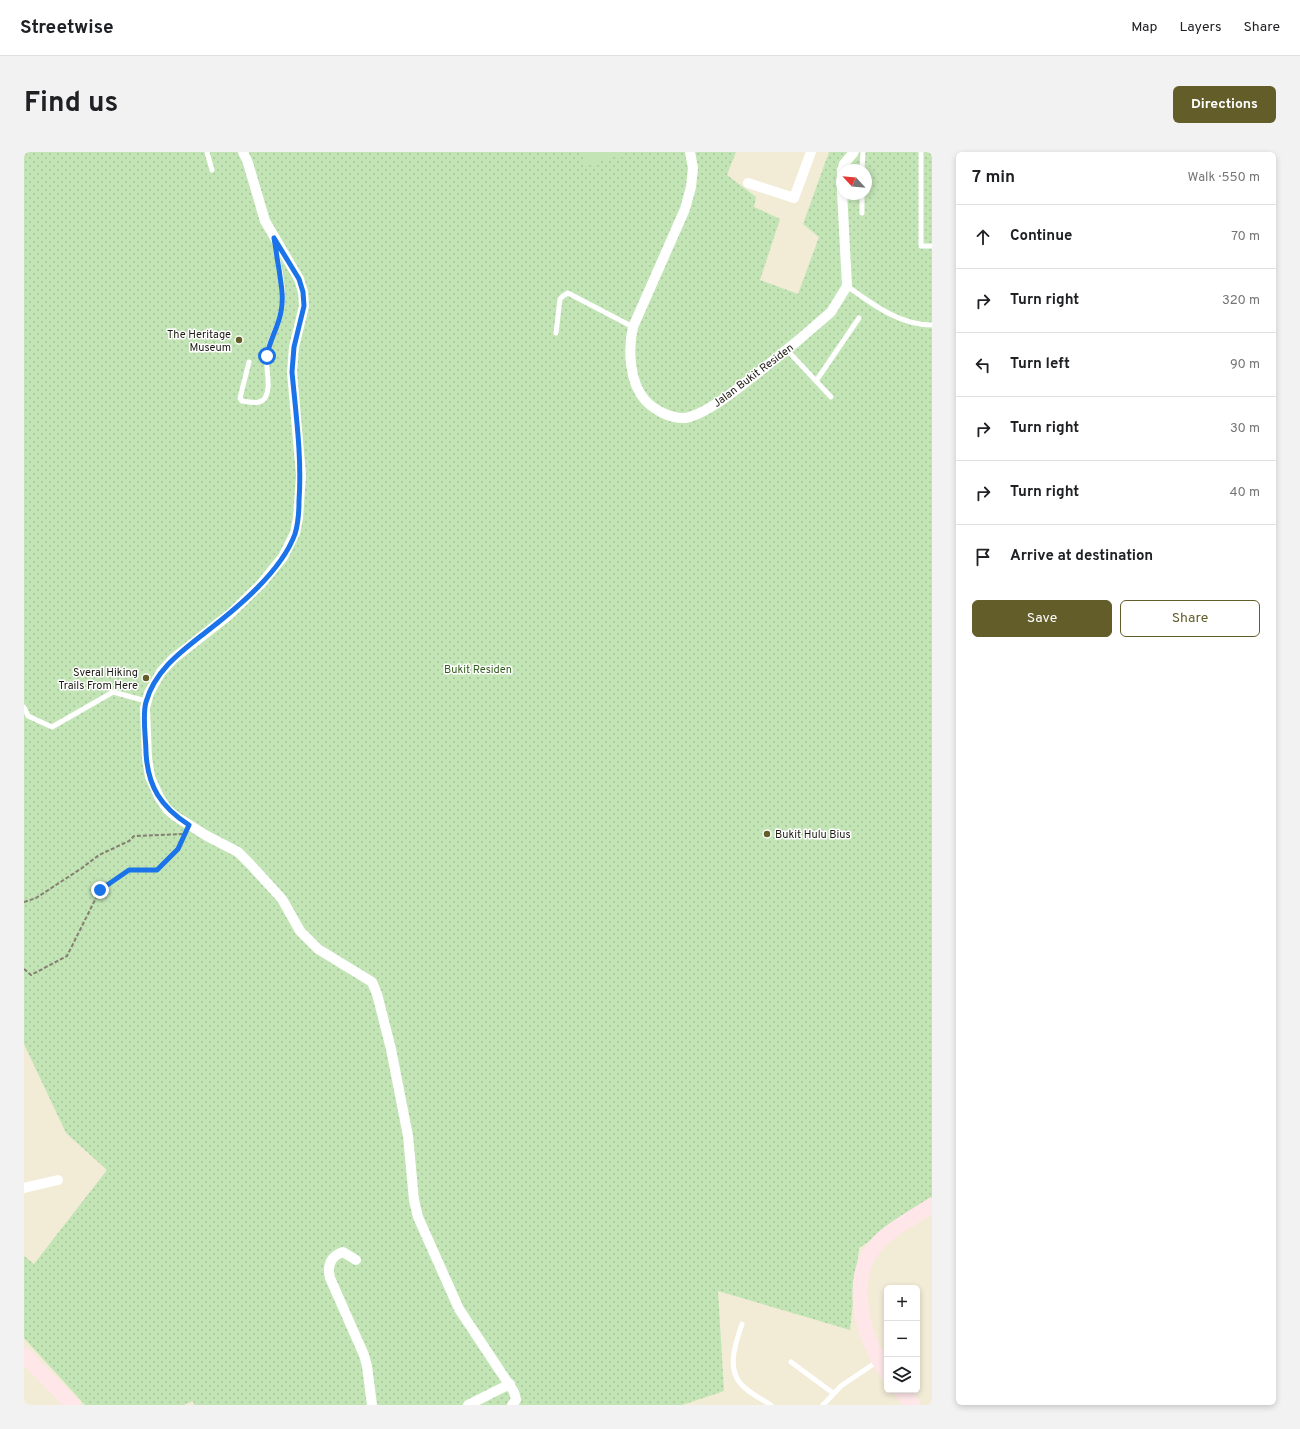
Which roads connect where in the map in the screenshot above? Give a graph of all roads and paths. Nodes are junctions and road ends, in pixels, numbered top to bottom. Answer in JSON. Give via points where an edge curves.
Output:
{"nodes":[{"id":1,"x":207,"y":152,"type":"edge"},
{"id":2,"x":244,"y":152,"type":"edge"},
{"id":3,"x":690,"y":152,"type":"edge"},
{"id":4,"x":811,"y":152,"type":"edge"},
{"id":5,"x":854,"y":152,"type":"edge"},
{"id":6,"x":863,"y":152,"type":"edge"},
{"id":7,"x":921,"y":152,"type":"edge"},
{"id":8,"x":844,"y":164,"type":"edge"},
{"id":9,"x":862,"y":164,"type":"edge"},
{"id":10,"x":212,"y":170,"type":"dead end"},
{"id":11,"x":748,"y":183,"type":"dead end"},
{"id":12,"x":842,"y":200,"type":"edge"},
{"id":13,"x":862,"y":200,"type":"edge"},
{"id":14,"x":862,"y":213,"type":"dead end"},
{"id":15,"x":274,"y":238,"type":"junction"},
{"id":16,"x":932,"y":246,"type":"edge"},
{"id":17,"x":847,"y":286,"type":"junction"},
{"id":18,"x":859,"y":318,"type":"dead end"},
{"id":19,"x":932,"y":325,"type":"edge"},
{"id":20,"x":633,"y":327,"type":"junction"},
{"id":21,"x":556,"y":333,"type":"dead end"},
{"id":22,"x":787,"y":350,"type":"junction"},
{"id":23,"x":249,"y":362,"type":"dead end"},
{"id":24,"x":816,"y":381,"type":"junction"},
{"id":25,"x":831,"y":397,"type":"dead end"},
{"id":26,"x":146,"y":701,"type":"junction"},
{"id":27,"x":24,"y":707,"type":"edge"},
{"id":28,"x":187,"y":829,"type":"junction"},
{"id":29,"x":24,"y":902,"type":"edge"},
{"id":30,"x":24,"y":969,"type":"edge"},
{"id":31,"x":58,"y":1180,"type":"dead end"},
{"id":32,"x":24,"y":1188,"type":"edge"},
{"id":33,"x":932,"y":1205,"type":"edge"},
{"id":34,"x":356,"y":1260,"type":"dead end"},
{"id":35,"x":742,"y":1324,"type":"dead end"},
{"id":36,"x":24,"y":1355,"type":"edge"},
{"id":37,"x":791,"y":1362,"type":"dead end"},
{"id":38,"x":883,"y":1367,"type":"edge"},
{"id":39,"x":510,"y":1384,"type":"junction"},
{"id":40,"x":833,"y":1393,"type":"junction"},
{"id":41,"x":903,"y":1393,"type":"edge"},
{"id":42,"x":73,"y":1405,"type":"edge"},
{"id":43,"x":372,"y":1405,"type":"edge"},
{"id":44,"x":468,"y":1405,"type":"edge"},
{"id":45,"x":512,"y":1405,"type":"edge"},
{"id":46,"x":771,"y":1405,"type":"edge"},
{"id":47,"x":823,"y":1405,"type":"edge"},
{"id":48,"x":913,"y":1405,"type":"edge"}],
"edges":[{"from":1,"to":10,"type":"lane"},
{"from":2,"to":15,"type":"street","via":[[261,210]]},
{"from":3,"to":20,"type":"street","name":"Jalan Bukit Residen","via":[[693,168],[685,209]]},
{"from":4,"to":11,"type":"street","via":[[794,198]]},
{"from":5,"to":8,"type":"street"},
{"from":6,"to":9,"type":"lane"},
{"from":7,"to":16,"type":"lane","via":[[921,246]]},
{"from":12,"to":17,"type":"street"},
{"from":13,"to":14,"type":"lane"},
{"from":15,"to":23,"type":"lane","via":[[283,288],[281,312],[268,347],[267,393],[264,399],[256,403],[242,401],[240,398]]},
{"from":15,"to":26,"type":"street","via":[[299,279],[304,306],[292,356],[301,476],[295,533],[283,557],[261,584],[230,614],[166,666]]},
{"from":17,"to":19,"type":"lane","via":[[901,319]]},
{"from":17,"to":22,"type":"street","name":"Jalan Bukit Residen","via":[[831,312]]},
{"from":18,"to":24,"type":"lane"},
{"from":20,"to":21,"type":"lane","via":[[568,293],[560,299]]},
{"from":20,"to":22,"type":"street","name":"Jalan Bukit Residen","via":[[631,368],[643,398],[661,412],[685,418],[713,406]]},
{"from":22,"to":24,"type":"lane"},
{"from":24,"to":25,"type":"lane"},
{"from":26,"to":27,"type":"lane","via":[[113,692],[52,727],[28,716]]},
{"from":26,"to":28,"type":"street","via":[[144,708],[150,777],[167,809]]},
{"from":28,"to":29,"type":"path","via":[[134,836],[129,841],[99,855],[36,898]]},
{"from":28,"to":30,"type":"path","via":[[178,849],[157,870],[129,870],[100,890],[67,956],[31,975]]},
{"from":28,"to":39,"type":"street","via":[[238,852],[282,899],[300,931],[318,949],[372,982],[378,994],[407,1129],[418,1217],[459,1309]]},
{"from":31,"to":32,"type":"street"},
{"from":33,"to":38,"type":"main road","via":[[883,1238],[871,1252],[860,1279],[863,1317]]},
{"from":34,"to":43,"type":"street","via":[[346,1253],[340,1253],[333,1258],[328,1271],[364,1355]]},
{"from":35,"to":46,"type":"lane","via":[[734,1347],[734,1372],[744,1388]]},
{"from":36,"to":42,"type":"main road"},
{"from":37,"to":40,"type":"lane"},
{"from":38,"to":40,"type":"lane","via":[[841,1386]]},
{"from":39,"to":44,"type":"street"},
{"from":39,"to":45,"type":"street","via":[[516,1396]]},
{"from":40,"to":47,"type":"lane"},
{"from":41,"to":48,"type":"main road"}]}
